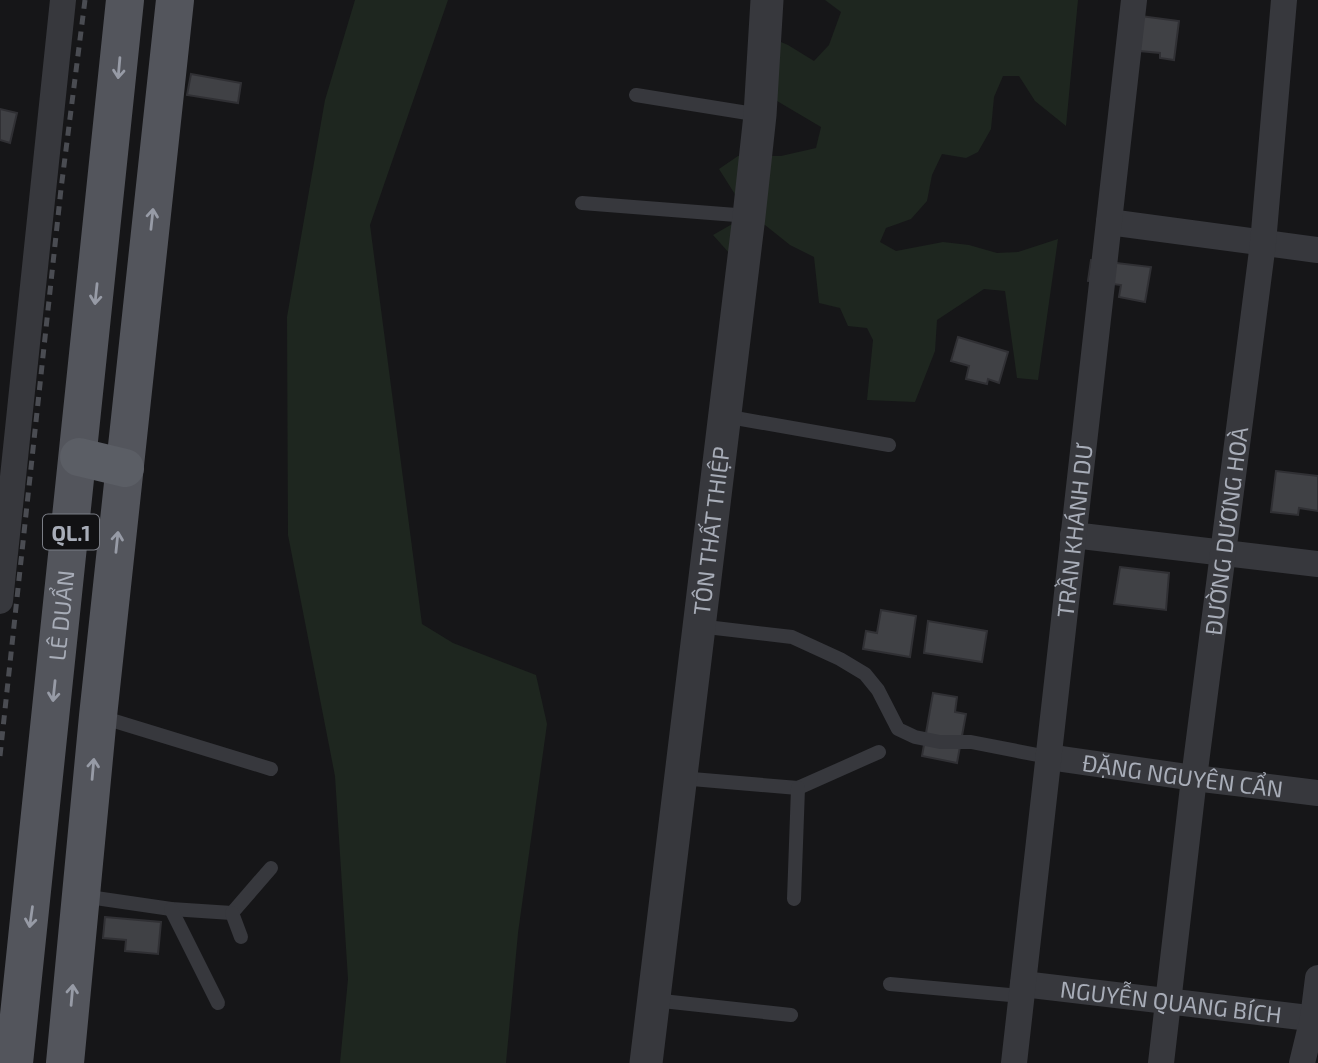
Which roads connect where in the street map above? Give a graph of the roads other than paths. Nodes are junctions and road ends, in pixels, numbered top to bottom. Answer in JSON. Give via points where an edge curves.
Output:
{"nodes":[{"id":1,"x":63,"y":0,"type":"edge"},
{"id":2,"x":125,"y":0,"type":"edge"},
{"id":3,"x":175,"y":0,"type":"edge"},
{"id":4,"x":758,"y":0,"type":"edge"},
{"id":5,"x":767,"y":0,"type":"edge"},
{"id":6,"x":1134,"y":0,"type":"edge"},
{"id":7,"x":1284,"y":0,"type":"edge"},
{"id":8,"x":636,"y":95,"type":"dead end"},
{"id":9,"x":760,"y":116,"type":"junction"},
{"id":10,"x":582,"y":204,"type":"dead end"},
{"id":11,"x":749,"y":216,"type":"junction"},
{"id":12,"x":1109,"y":222,"type":"junction"},
{"id":13,"x":1263,"y":243,"type":"junction"},
{"id":14,"x":1318,"y":250,"type":"edge"},
{"id":15,"x":724,"y":416,"type":"junction"},
{"id":16,"x":889,"y":444,"type":"dead end"},
{"id":17,"x":79,"y":457,"type":"junction"},
{"id":18,"x":125,"y":468,"type":"junction"},
{"id":19,"x":1073,"y":535,"type":"junction"},
{"id":20,"x":1223,"y":552,"type":"junction"},
{"id":21,"x":1318,"y":564,"type":"edge"},
{"id":22,"x":0,"y":601,"type":"edge"},
{"id":23,"x":698,"y":626,"type":"junction"},
{"id":24,"x":98,"y":716,"type":"junction"},
{"id":25,"x":879,"y":752,"type":"dead end"},
{"id":26,"x":1048,"y":757,"type":"junction"},
{"id":27,"x":271,"y":769,"type":"dead end"},
{"id":28,"x":680,"y":778,"type":"junction"},
{"id":29,"x":1194,"y":778,"type":"junction"},
{"id":30,"x":798,"y":788,"type":"junction"},
{"id":31,"x":1318,"y":793,"type":"edge"},
{"id":32,"x":271,"y":869,"type":"dead end"},
{"id":33,"x":81,"y":895,"type":"junction"},
{"id":34,"x":794,"y":899,"type":"dead end"},
{"id":35,"x":170,"y":909,"type":"junction"},
{"id":36,"x":232,"y":913,"type":"junction"},
{"id":37,"x":241,"y":937,"type":"dead end"},
{"id":38,"x":1318,"y":978,"type":"edge"},
{"id":39,"x":890,"y":984,"type":"dead end"},
{"id":40,"x":11,"y":985,"type":"edge"},
{"id":41,"x":1022,"y":990,"type":"junction"},
{"id":42,"x":653,"y":1000,"type":"junction"},
{"id":43,"x":1169,"y":1000,"type":"junction"},
{"id":44,"x":218,"y":1003,"type":"dead end"},
{"id":45,"x":791,"y":1016,"type":"dead end"},
{"id":46,"x":1315,"y":1018,"type":"edge"},
{"id":47,"x":14,"y":1063,"type":"edge"},
{"id":48,"x":65,"y":1063,"type":"edge"},
{"id":49,"x":646,"y":1063,"type":"edge"},
{"id":50,"x":1014,"y":1063,"type":"edge"},
{"id":51,"x":1161,"y":1063,"type":"edge"},
{"id":52,"x":1302,"y":1063,"type":"edge"}],
"edges":[{"from":1,"to":22,"type":"street"},
{"from":2,"to":17,"type":"main road","name":"LÊ DUẨN","number":"QL.1","one_way":true},
{"from":18,"to":3,"type":"main road","name":"LÊ DUẨN","number":"QL.1","one_way":true},
{"from":4,"to":5,"type":"lane"},
{"from":5,"to":9,"type":"street","name":"TÔN THẤT THIỆP"},
{"from":6,"to":12,"type":"street","name":"TRẦN KHÁNH DƯ"},
{"from":7,"to":13,"type":"street","name":"ĐƯỜNG DƯƠNG HOÀ"},
{"from":8,"to":9,"type":"lane"},
{"from":9,"to":11,"type":"street","name":"TÔN THẤT THIỆP"},
{"from":10,"to":11,"type":"lane"},
{"from":11,"to":15,"type":"street","name":"TÔN THẤT THIỆP"},
{"from":12,"to":13,"type":"street"},
{"from":12,"to":19,"type":"street","name":"TRẦN KHÁNH DƯ"},
{"from":13,"to":14,"type":"street"},
{"from":13,"to":20,"type":"street","name":"ĐƯỜNG DƯƠNG HOÀ"},
{"from":15,"to":16,"type":"lane"},
{"from":15,"to":23,"type":"street","name":"TÔN THẤT THIỆP"},
{"from":17,"to":18,"type":"highway"},
{"from":17,"to":40,"type":"main road","name":"LÊ DUẨN","number":"QL.1","one_way":true,"via":[[33,903]]},
{"from":24,"to":18,"type":"main road","name":"LÊ DUẨN","number":"QL.1","one_way":true},
{"from":19,"to":20,"type":"street"},
{"from":19,"to":26,"type":"street","name":"TRẦN KHÁNH DƯ"},
{"from":20,"to":21,"type":"street"},
{"from":20,"to":29,"type":"street","name":"ĐƯỜNG DƯƠNG HOÀ"},
{"from":23,"to":26,"type":"lane","via":[[792,637],[840,659],[865,674],[898,729],[915,737],[971,741]]},
{"from":23,"to":28,"type":"street","name":"TÔN THẤT THIỆP"},
{"from":24,"to":27,"type":"lane"},
{"from":33,"to":24,"type":"main road","name":"LÊ DUẨN","number":"QL.1","one_way":true},
{"from":25,"to":30,"type":"lane"},
{"from":26,"to":29,"type":"street","name":"ĐẶNG NGUYÊN CẨN"},
{"from":26,"to":41,"type":"street","name":"TRẦN KHÁNH DƯ"},
{"from":28,"to":30,"type":"lane"},
{"from":28,"to":42,"type":"street","name":"TÔN THẤT THIỆP"},
{"from":29,"to":31,"type":"street","name":"ĐẶNG NGUYÊN CẨN"},
{"from":29,"to":43,"type":"street","name":"ĐƯỜNG DƯƠNG HOÀ"},
{"from":30,"to":34,"type":"lane"},
{"from":32,"to":36,"type":"lane"},
{"from":33,"to":35,"type":"lane"},
{"from":48,"to":33,"type":"main road","name":"LÊ DUẨN","number":"QL.1","one_way":true},
{"from":35,"to":36,"type":"lane"},
{"from":35,"to":44,"type":"lane"},
{"from":36,"to":37,"type":"lane"},
{"from":38,"to":46,"type":"street"},
{"from":39,"to":41,"type":"lane"},
{"from":40,"to":47,"type":"main road","name":"LÊ DUẨN","number":"QL.1"},
{"from":41,"to":43,"type":"street","name":"NGUYỄN QUANG BÍCH"},
{"from":41,"to":50,"type":"street","name":"TRẦN KHÁNH DƯ"},
{"from":42,"to":45,"type":"lane"},
{"from":42,"to":49,"type":"street","name":"TÔN THẤT THIỆP"},
{"from":43,"to":46,"type":"street","name":"NGUYỄN QUANG BÍCH"},
{"from":43,"to":51,"type":"street","name":"ĐƯỜNG DƯƠNG HOÀ"},
{"from":46,"to":52,"type":"street"}]}
